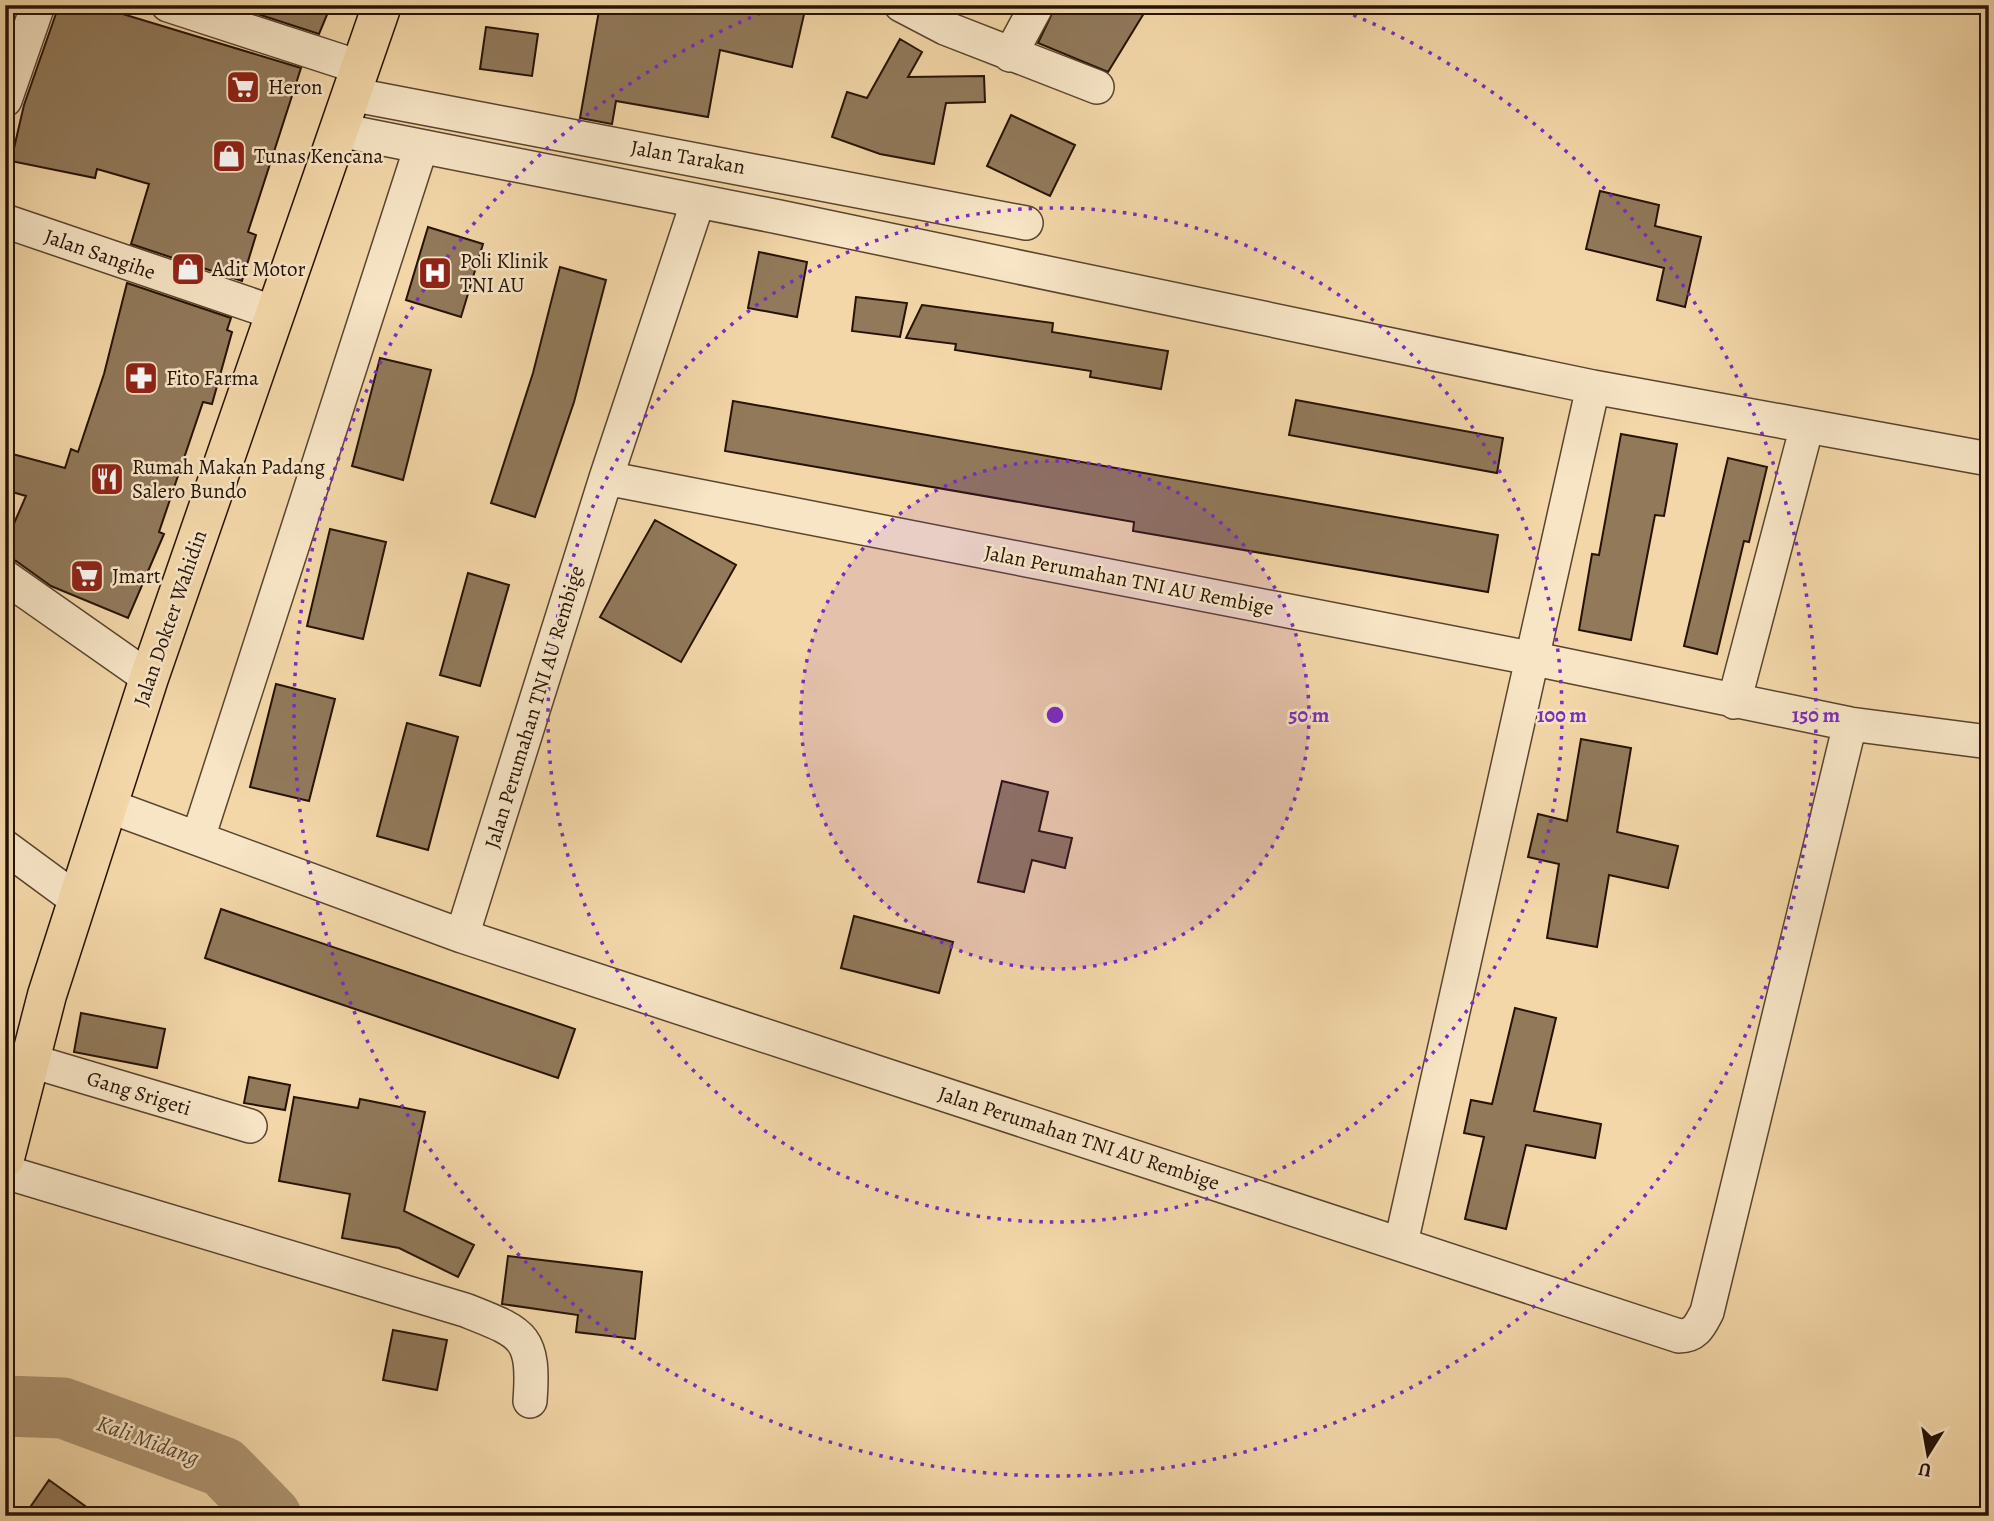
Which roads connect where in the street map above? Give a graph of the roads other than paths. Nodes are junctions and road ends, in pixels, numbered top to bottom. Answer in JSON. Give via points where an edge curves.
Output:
{"nodes":[{"id":1,"x":38,"y":5,"type":"edge"},
{"id":2,"x":168,"y":5,"type":"edge"},
{"id":3,"x":382,"y":5,"type":"edge"},
{"id":4,"x":901,"y":5,"type":"edge"},
{"id":5,"x":1037,"y":5,"type":"edge"},
{"id":6,"x":1010,"y":55,"type":"junction"},
{"id":7,"x":354,"y":81,"type":"junction"},
{"id":8,"x":1097,"y":87,"type":"dead end"},
{"id":9,"x":5,"y":100,"type":"edge"},
{"id":10,"x":339,"y":130,"type":"junction"},
{"id":11,"x":421,"y":147,"type":"junction"},
{"id":12,"x":698,"y":201,"type":"junction"},
{"id":13,"x":5,"y":222,"type":"edge"},
{"id":14,"x":1026,"y":223,"type":"dead end"},
{"id":15,"x":275,"y":313,"type":"junction"},
{"id":16,"x":1593,"y":387,"type":"junction"},
{"id":17,"x":1807,"y":426,"type":"junction"},
{"id":18,"x":1989,"y":459,"type":"edge"},
{"id":19,"x":606,"y":478,"type":"junction"},
{"id":20,"x":5,"y":577,"type":"edge"},
{"id":21,"x":1535,"y":659,"type":"junction"},
{"id":22,"x":149,"y":678,"type":"junction"},
{"id":23,"x":1734,"y":702,"type":"junction"},
{"id":24,"x":1850,"y":724,"type":"junction"},
{"id":25,"x":1989,"y":742,"type":"edge"},
{"id":26,"x":108,"y":806,"type":"junction"},
{"id":27,"x":198,"y":838,"type":"junction"},
{"id":28,"x":5,"y":847,"type":"edge"},
{"id":29,"x":77,"y":900,"type":"junction"},
{"id":30,"x":463,"y":936,"type":"junction"},
{"id":31,"x":28,"y":1060,"type":"junction"},
{"id":32,"x":250,"y":1126,"type":"dead end"},
{"id":33,"x":5,"y":1158,"type":"edge"},
{"id":34,"x":5,"y":1172,"type":"edge"},
{"id":35,"x":1401,"y":1243,"type":"junction"},
{"id":36,"x":530,"y":1401,"type":"dead end"}],
"edges":[{"from":1,"to":9,"type":"street"},
{"from":2,"to":7,"type":"street","name":"Jalan Tarakan"},
{"from":3,"to":7,"type":"main road","name":"Jalan Dokter Wahidin"},
{"from":4,"to":6,"type":"street"},
{"from":5,"to":6,"type":"street"},
{"from":6,"to":8,"type":"street"},
{"from":7,"to":10,"type":"main road","name":"Jalan Dokter Wahidin"},
{"from":7,"to":14,"type":"street","name":"Jalan Tarakan"},
{"from":10,"to":11,"type":"street"},
{"from":10,"to":15,"type":"main road","name":"Jalan Dokter Wahidin"},
{"from":11,"to":12,"type":"street"},
{"from":11,"to":27,"type":"street"},
{"from":12,"to":16,"type":"street"},
{"from":12,"to":19,"type":"street","name":"Jalan Perumahan TNI AU Rembige"},
{"from":13,"to":15,"type":"street","name":"Jalan Sangihe"},
{"from":15,"to":22,"type":"main road","name":"Jalan Dokter Wahidin"},
{"from":16,"to":17,"type":"street"},
{"from":16,"to":21,"type":"street"},
{"from":17,"to":18,"type":"street"},
{"from":17,"to":23,"type":"street"},
{"from":19,"to":21,"type":"street","name":"Jalan Perumahan TNI AU Rembige"},
{"from":19,"to":30,"type":"street","name":"Jalan Perumahan TNI AU Rembige"},
{"from":20,"to":22,"type":"street"},
{"from":21,"to":23,"type":"street","name":"Jalan Perumahan TNI AU Rembige"},
{"from":21,"to":35,"type":"street"},
{"from":22,"to":26,"type":"main road","name":"Jalan Dokter Wahidin"},
{"from":23,"to":24,"type":"street","name":"Jalan Perumahan TNI AU Rembige"},
{"from":24,"to":25,"type":"street","name":"Jalan Perumahan TNI AU Rembige"},
{"from":24,"to":35,"type":"street","name":"Jalan Perumahan TNI AU Rembige","via":[[1707,1312],[1695,1332],[1679,1336]]},
{"from":26,"to":27,"type":"street","name":"Jalan Perumahan TNI AU Rembige"},
{"from":26,"to":29,"type":"main road","name":"Jalan Dokter Wahidin"},
{"from":27,"to":30,"type":"street","name":"Jalan Perumahan TNI AU Rembige"},
{"from":28,"to":29,"type":"street"},
{"from":29,"to":31,"type":"main road","name":"Jalan Dokter Wahidin"},
{"from":30,"to":35,"type":"street","name":"Jalan Perumahan TNI AU Rembige"},
{"from":31,"to":32,"type":"street","name":"Gang Srigeti"},
{"from":31,"to":33,"type":"main road","name":"Jalan Dokter Wahidin"},
{"from":34,"to":36,"type":"street","via":[[466,1310],[513,1329],[533,1368]]}]}
